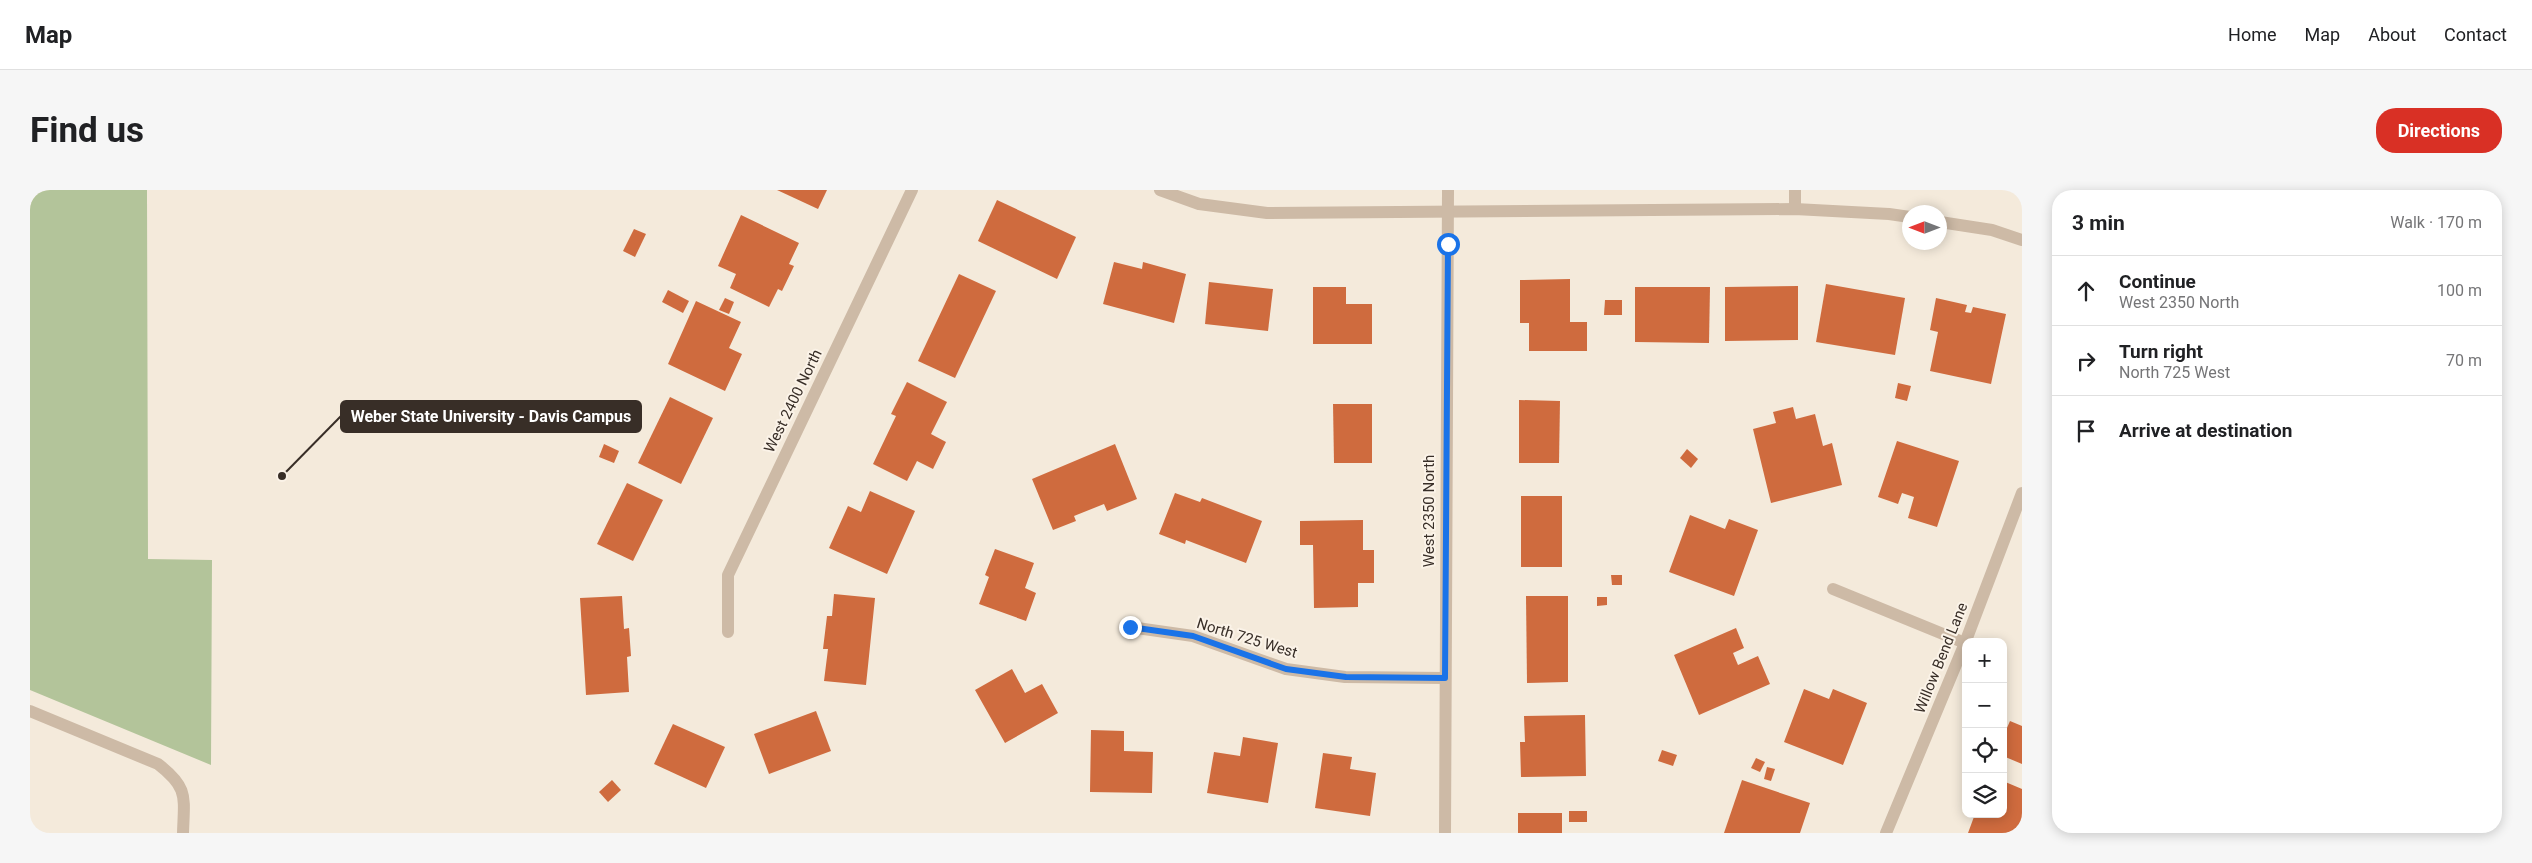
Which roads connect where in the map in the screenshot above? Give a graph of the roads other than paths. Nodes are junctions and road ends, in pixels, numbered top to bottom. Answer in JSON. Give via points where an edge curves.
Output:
{"nodes":[{"id":1,"x":912,"y":190,"type":"edge"},
{"id":2,"x":1160,"y":190,"type":"edge"},
{"id":3,"x":1448,"y":190,"type":"edge"},
{"id":4,"x":1795,"y":190,"type":"edge"},
{"id":5,"x":1795,"y":209,"type":"junction"},
{"id":6,"x":1448,"y":214,"type":"junction"},
{"id":7,"x":1902,"y":216,"type":"edge"},
{"id":8,"x":1947,"y":223,"type":"edge"},
{"id":9,"x":2022,"y":240,"type":"edge"},
{"id":10,"x":2022,"y":493,"type":"edge"},
{"id":11,"x":1834,"y":589,"type":"dead end"},
{"id":12,"x":1130,"y":627,"type":"dead end"},
{"id":13,"x":728,"y":632,"type":"dead end"},
{"id":14,"x":1967,"y":638,"type":"edge"},
{"id":15,"x":1962,"y":642,"type":"edge"},
{"id":16,"x":1962,"y":650,"type":"edge"},
{"id":17,"x":1445,"y":678,"type":"junction"},
{"id":18,"x":30,"y":711,"type":"edge"},
{"id":19,"x":183,"y":833,"type":"edge"},
{"id":20,"x":1445,"y":833,"type":"edge"},
{"id":21,"x":1886,"y":833,"type":"edge"}],
"edges":[{"from":1,"to":13,"type":"street","name":"West 2400 North","via":[[728,575]]},
{"from":2,"to":6,"type":"street","via":[[1199,204],[1267,213]]},
{"from":3,"to":6,"type":"street","name":"West 2350 North"},
{"from":4,"to":5,"type":"street"},
{"from":5,"to":6,"type":"street"},
{"from":5,"to":7,"type":"street"},
{"from":6,"to":17,"type":"street","name":"West 2350 North"},
{"from":8,"to":9,"type":"street","via":[[1992,230]]},
{"from":10,"to":14,"type":"street","name":"Willow Bend Lane"},
{"from":11,"to":15,"type":"street"},
{"from":12,"to":17,"type":"street","name":"North 725 West","via":[[1193,636],[1286,669],[1346,677]]},
{"from":16,"to":21,"type":"street","name":"Willow Bend Lane"},
{"from":17,"to":20,"type":"street","name":"West 2350 North"},
{"from":18,"to":19,"type":"street","via":[[164,768],[175,777],[184,794]]}]}
